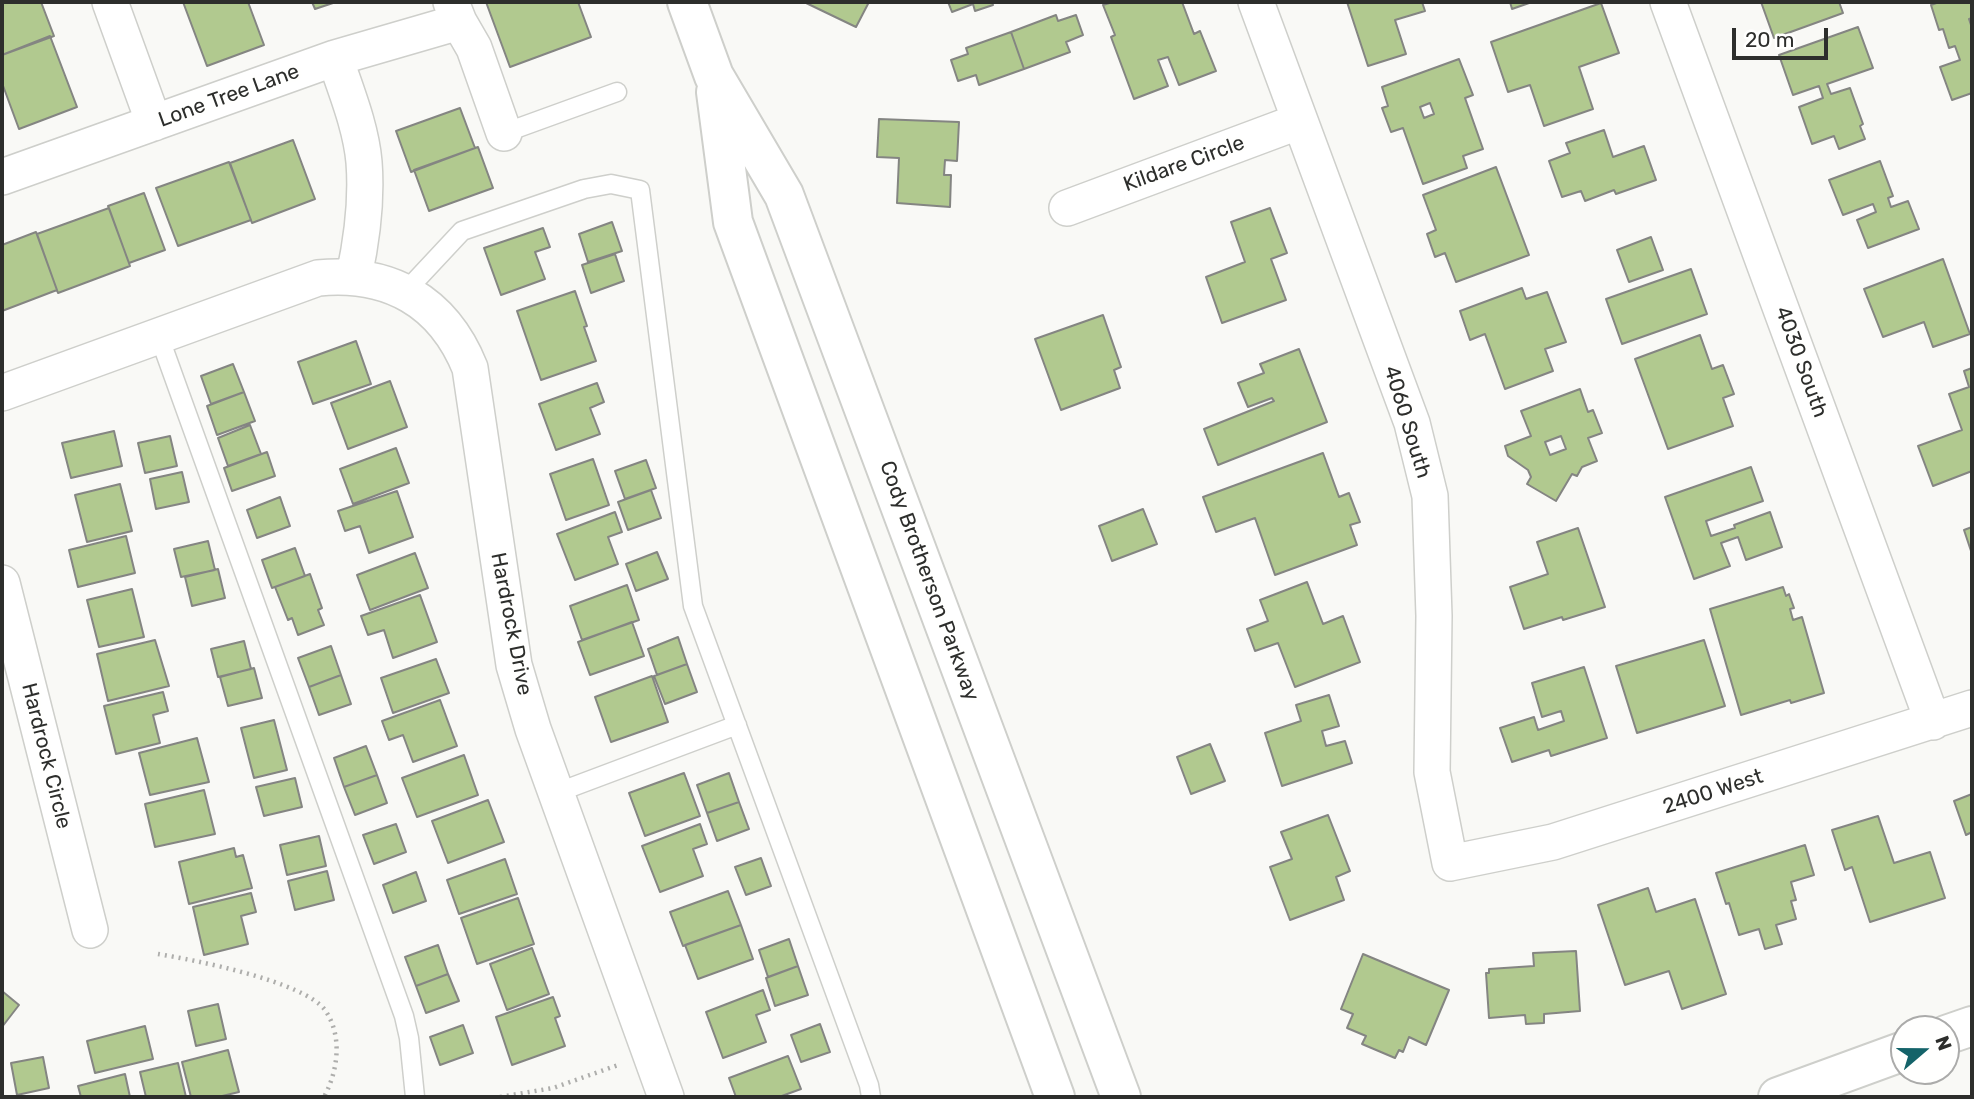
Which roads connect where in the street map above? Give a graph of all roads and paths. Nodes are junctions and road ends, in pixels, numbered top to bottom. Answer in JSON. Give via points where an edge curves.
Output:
{"nodes":[{"id":1,"x":110,"y":2,"type":"edge"},
{"id":2,"x":687,"y":2,"type":"edge"},
{"id":3,"x":1256,"y":2,"type":"edge"},
{"id":4,"x":1668,"y":2,"type":"edge"},
{"id":5,"x":455,"y":12,"type":"edge"},
{"id":6,"x":335,"y":58,"type":"junction"},
{"id":7,"x":714,"y":76,"type":"junction"},
{"id":8,"x":617,"y":92,"type":"dead end"},
{"id":9,"x":1300,"y":121,"type":"junction"},
{"id":10,"x":154,"y":123,"type":"junction"},
{"id":11,"x":504,"y":133,"type":"joint"},
{"id":12,"x":2,"y":177,"type":"edge"},
{"id":13,"x":1067,"y":208,"type":"dead end"},
{"id":14,"x":355,"y":276,"type":"junction"},
{"id":15,"x":405,"y":292,"type":"junction"},
{"id":16,"x":159,"y":336,"type":"junction"},
{"id":17,"x":2,"y":393,"type":"edge"},
{"id":18,"x":2,"y":583,"type":"edge"},
{"id":19,"x":1972,"y":708,"type":"edge"},
{"id":20,"x":1933,"y":722,"type":"junction"},
{"id":21,"x":737,"y":725,"type":"junction"},
{"id":22,"x":556,"y":793,"type":"junction"},
{"id":23,"x":1450,"y":863,"type":"joint"},
{"id":24,"x":90,"y":930,"type":"dead end"},
{"id":25,"x":158,"y":954,"type":"dead end"},
{"id":26,"x":1890,"y":1056,"type":"edge"},
{"id":27,"x":622,"y":1063,"type":"dead end"},
{"id":28,"x":324,"y":1097,"type":"edge"},
{"id":29,"x":415,"y":1097,"type":"edge"},
{"id":30,"x":500,"y":1097,"type":"edge"},
{"id":31,"x":666,"y":1097,"type":"edge"},
{"id":32,"x":871,"y":1097,"type":"edge"},
{"id":33,"x":1055,"y":1097,"type":"edge"},
{"id":34,"x":1121,"y":1097,"type":"edge"},
{"id":35,"x":1778,"y":1097,"type":"edge"}],
"edges":[{"from":1,"to":10,"type":"street"},
{"from":2,"to":7,"type":"main road","name":"Cody Brotherson Parkway"},
{"from":3,"to":9,"type":"street","name":"4060 South"},
{"from":4,"to":20,"type":"street","name":"4030 South"},
{"from":5,"to":6,"type":"street","name":"Lone Tree Lane"},
{"from":5,"to":11,"type":"street","via":[[474,48]]},
{"from":6,"to":10,"type":"street","name":"Lone Tree Lane"},
{"from":6,"to":14,"type":"street","via":[[364,161]]},
{"from":7,"to":33,"type":"main road","name":"Cody Brotherson Parkway","via":[[733,222]]},
{"from":7,"to":34,"type":"main road","name":"Cody Brotherson Parkway","via":[[785,194]]},
{"from":8,"to":11,"type":"lane"},
{"from":9,"to":13,"type":"street","name":"Kildare Circle"},
{"from":9,"to":23,"type":"street","name":"4060 South","via":[[1412,423],[1430,496],[1432,772]]},
{"from":10,"to":12,"type":"street","name":"Lone Tree Lane"},
{"from":14,"to":15,"type":"street","name":"Hardrock Drive"},
{"from":14,"to":16,"type":"street","name":"Hardrock Drive","via":[[318,278]]},
{"from":15,"to":21,"type":"lane","via":[[462,231],[584,189],[611,184],[640,190],[693,606]]},
{"from":15,"to":22,"type":"street","name":"Hardrock Drive","via":[[428,306],[447,327],[470,368],[514,665]]},
{"from":16,"to":17,"type":"street","name":"Hardrock Drive"},
{"from":16,"to":29,"type":"lane","via":[[404,1016]]},
{"from":18,"to":24,"type":"street","name":"Hardrock Circle"},
{"from":19,"to":20,"type":"street","name":"2400 West"},
{"from":20,"to":23,"type":"street","name":"2400 West","via":[[1553,842]]},
{"from":21,"to":22,"type":"lane"},
{"from":21,"to":32,"type":"lane"},
{"from":22,"to":31,"type":"street","name":"Hardrock Drive"},
{"from":25,"to":28,"type":"path","via":[[210,962],[303,992],[324,1010],[335,1034],[338,1058]]},
{"from":26,"to":35,"type":"main road"},
{"from":27,"to":30,"type":"path","via":[[553,1088]]}]}
